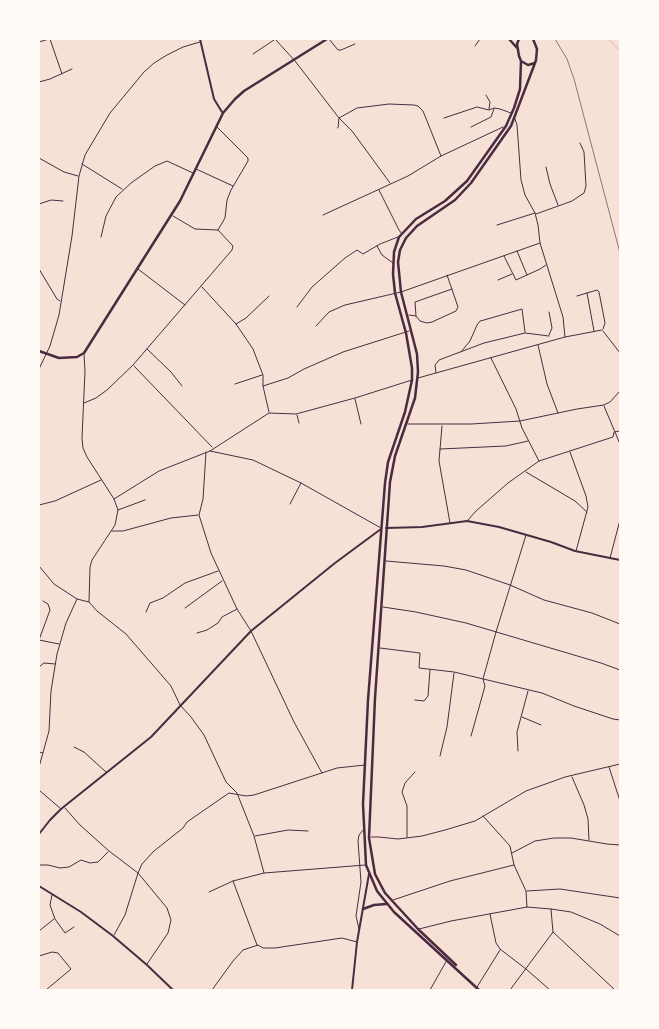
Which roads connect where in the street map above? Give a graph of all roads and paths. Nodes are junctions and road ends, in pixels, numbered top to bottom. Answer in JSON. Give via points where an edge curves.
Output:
{"nodes":[{"id":1,"x":50,"y":39,"type":"edge"},
{"id":2,"x":200,"y":39,"type":"edge"},
{"id":3,"x":275,"y":39,"type":"edge"},
{"id":4,"x":328,"y":39,"type":"edge"},
{"id":5,"x":480,"y":39,"type":"edge"},
{"id":6,"x":509,"y":39,"type":"edge"},
{"id":7,"x":518,"y":39,"type":"edge"},
{"id":8,"x":535,"y":39,"type":"edge"},
{"id":9,"x":39,"y":42,"type":"edge"},
{"id":10,"x":201,"y":42,"type":"junction"},
{"id":11,"x":355,"y":44,"type":"dead end"},
{"id":12,"x":475,"y":46,"type":"dead end"},
{"id":13,"x":518,"y":49,"type":"junction"},
{"id":14,"x":253,"y":54,"type":"dead end"},
{"id":15,"x":295,"y":61,"type":"junction"},
{"id":16,"x":521,"y":61,"type":"junction"},
{"id":17,"x":535,"y":63,"type":"junction"},
{"id":18,"x":72,"y":69,"type":"dead end"},
{"id":19,"x":62,"y":74,"type":"junction"},
{"id":20,"x":39,"y":82,"type":"edge"},
{"id":21,"x":486,"y":95,"type":"dead end"},
{"id":22,"x":494,"y":108,"type":"junction"},
{"id":23,"x":489,"y":110,"type":"junction"},
{"id":24,"x":223,"y":113,"type":"junction"},
{"id":25,"x":512,"y":113,"type":"junction"},
{"id":26,"x":339,"y":118,"type":"junction"},
{"id":27,"x":444,"y":118,"type":"dead end"},
{"id":28,"x":514,"y":118,"type":"junction"},
{"id":29,"x":216,"y":126,"type":"junction"},
{"id":30,"x":506,"y":126,"type":"junction"},
{"id":31,"x":471,"y":127,"type":"dead end"},
{"id":32,"x":338,"y":128,"type":"dead end"},
{"id":33,"x":580,"y":143,"type":"dead end"},
{"id":34,"x":441,"y":156,"type":"junction"},
{"id":35,"x":39,"y":158,"type":"edge"},
{"id":36,"x":82,"y":164,"type":"junction"},
{"id":37,"x":546,"y":167,"type":"dead end"},
{"id":38,"x":195,"y":171,"type":"junction"},
{"id":39,"x":78,"y":176,"type":"junction"},
{"id":40,"x":391,"y":183,"type":"junction"},
{"id":41,"x":233,"y":186,"type":"junction"},
{"id":42,"x":123,"y":189,"type":"junction"},
{"id":43,"x":379,"y":190,"type":"junction"},
{"id":44,"x":63,"y":201,"type":"dead end"},
{"id":45,"x":39,"y":204,"type":"edge"},
{"id":46,"x":559,"y":206,"type":"junction"},
{"id":47,"x":535,"y":214,"type":"junction"},
{"id":48,"x":172,"y":215,"type":"junction"},
{"id":49,"x":323,"y":215,"type":"dead end"},
{"id":50,"x":498,"y":225,"type":"dead end"},
{"id":51,"x":218,"y":230,"type":"junction"},
{"id":52,"x":403,"y":234,"type":"junction"},
{"id":53,"x":101,"y":237,"type":"dead end"},
{"id":54,"x":399,"y":237,"type":"junction"},
{"id":55,"x":540,"y":243,"type":"junction"},
{"id":56,"x":377,"y":245,"type":"junction"},
{"id":57,"x":517,"y":250,"type":"junction"},
{"id":58,"x":504,"y":255,"type":"junction"},
{"id":59,"x":393,"y":263,"type":"junction"},
{"id":60,"x":546,"y":264,"type":"junction"},
{"id":61,"x":39,"y":269,"type":"edge"},
{"id":62,"x":138,"y":269,"type":"junction"},
{"id":63,"x":513,"y":274,"type":"junction"},
{"id":64,"x":447,"y":275,"type":"junction"},
{"id":65,"x":527,"y":276,"type":"junction"},
{"id":66,"x":498,"y":280,"type":"dead end"},
{"id":67,"x":202,"y":287,"type":"junction"},
{"id":68,"x":453,"y":289,"type":"junction"},
{"id":69,"x":401,"y":292,"type":"junction"},
{"id":70,"x":587,"y":292,"type":"junction"},
{"id":71,"x":395,"y":293,"type":"junction"},
{"id":72,"x":268,"y":296,"type":"dead end"},
{"id":73,"x":577,"y":296,"type":"dead end"},
{"id":74,"x":61,"y":302,"type":"junction"},
{"id":75,"x":185,"y":305,"type":"junction"},
{"id":76,"x":297,"y":307,"type":"dead end"},
{"id":77,"x":549,"y":312,"type":"dead end"},
{"id":78,"x":408,"y":316,"type":"junction"},
{"id":79,"x":416,"y":316,"type":"junction"},
{"id":80,"x":236,"y":324,"type":"junction"},
{"id":81,"x":316,"y":326,"type":"dead end"},
{"id":82,"x":411,"y":329,"type":"junction"},
{"id":83,"x":602,"y":330,"type":"junction"},
{"id":84,"x":594,"y":332,"type":"junction"},
{"id":85,"x":406,"y":333,"type":"junction"},
{"id":86,"x":525,"y":333,"type":"junction"},
{"id":87,"x":549,"y":336,"type":"junction"},
{"id":88,"x":565,"y":337,"type":"junction"},
{"id":89,"x":551,"y":342,"type":"junction"},
{"id":90,"x":538,"y":345,"type":"junction"},
{"id":91,"x":147,"y":349,"type":"junction"},
{"id":92,"x":39,"y":350,"type":"edge"},
{"id":93,"x":46,"y":353,"type":"junction"},
{"id":94,"x":84,"y":353,"type":"junction"},
{"id":95,"x":461,"y":353,"type":"junction"},
{"id":96,"x":620,"y":353,"type":"edge"},
{"id":97,"x":491,"y":358,"type":"junction"},
{"id":98,"x":133,"y":365,"type":"junction"},
{"id":99,"x":39,"y":369,"type":"edge"},
{"id":100,"x":436,"y":373,"type":"junction"},
{"id":101,"x":263,"y":375,"type":"junction"},
{"id":102,"x":418,"y":378,"type":"junction"},
{"id":103,"x":412,"y":380,"type":"junction"},
{"id":104,"x":235,"y":384,"type":"dead end"},
{"id":105,"x":182,"y":386,"type":"dead end"},
{"id":106,"x":263,"y":386,"type":"junction"},
{"id":107,"x":620,"y":391,"type":"edge"},
{"id":108,"x":355,"y":398,"type":"junction"},
{"id":109,"x":84,"y":403,"type":"junction"},
{"id":110,"x":604,"y":406,"type":"junction"},
{"id":111,"x":269,"y":413,"type":"junction"},
{"id":112,"x":558,"y":413,"type":"junction"},
{"id":113,"x":296,"y":414,"type":"junction"},
{"id":114,"x":520,"y":421,"type":"junction"},
{"id":115,"x":300,"y":423,"type":"dead end"},
{"id":116,"x":362,"y":424,"type":"dead end"},
{"id":117,"x":407,"y":424,"type":"junction"},
{"id":118,"x":443,"y":425,"type":"junction"},
{"id":119,"x":620,"y":431,"type":"edge"},
{"id":120,"x":614,"y":432,"type":"junction"},
{"id":121,"x":529,"y":440,"type":"junction"},
{"id":122,"x":620,"y":444,"type":"edge"},
{"id":123,"x":213,"y":448,"type":"junction"},
{"id":124,"x":440,"y":449,"type":"junction"},
{"id":125,"x":210,"y":451,"type":"junction"},
{"id":126,"x":206,"y":452,"type":"junction"},
{"id":127,"x":570,"y":452,"type":"junction"},
{"id":128,"x":539,"y":461,"type":"junction"},
{"id":129,"x":525,"y":471,"type":"junction"},
{"id":130,"x":102,"y":480,"type":"junction"},
{"id":131,"x":301,"y":483,"type":"junction"},
{"id":132,"x":114,"y":499,"type":"junction"},
{"id":133,"x":145,"y":500,"type":"dead end"},
{"id":134,"x":290,"y":504,"type":"dead end"},
{"id":135,"x":39,"y":505,"type":"edge"},
{"id":136,"x":118,"y":510,"type":"junction"},
{"id":137,"x":587,"y":512,"type":"junction"},
{"id":138,"x":199,"y":515,"type":"junction"},
{"id":139,"x":620,"y":520,"type":"edge"},
{"id":140,"x":467,"y":521,"type":"junction"},
{"id":141,"x":450,"y":524,"type":"junction"},
{"id":142,"x":382,"y":528,"type":"junction"},
{"id":143,"x":386,"y":528,"type":"junction"},
{"id":144,"x":111,"y":531,"type":"junction"},
{"id":145,"x":527,"y":534,"type":"junction"},
{"id":146,"x":575,"y":551,"type":"junction"},
{"id":147,"x":610,"y":558,"type":"junction"},
{"id":148,"x":620,"y":560,"type":"edge"},
{"id":149,"x":386,"y":561,"type":"junction"},
{"id":150,"x":39,"y":566,"type":"edge"},
{"id":151,"x":218,"y":571,"type":"junction"},
{"id":152,"x":223,"y":580,"type":"junction"},
{"id":153,"x":510,"y":585,"type":"junction"},
{"id":154,"x":77,"y":599,"type":"junction"},
{"id":155,"x":43,"y":602,"type":"dead end"},
{"id":156,"x":89,"y":602,"type":"junction"},
{"id":157,"x":382,"y":607,"type":"junction"},
{"id":158,"x":185,"y":608,"type":"dead end"},
{"id":159,"x":237,"y":609,"type":"junction"},
{"id":160,"x":146,"y":612,"type":"dead end"},
{"id":161,"x":620,"y":624,"type":"edge"},
{"id":162,"x":251,"y":631,"type":"junction"},
{"id":163,"x":197,"y":632,"type":"dead end"},
{"id":164,"x":496,"y":632,"type":"junction"},
{"id":165,"x":39,"y":640,"type":"edge"},
{"id":166,"x":59,"y":644,"type":"junction"},
{"id":167,"x":378,"y":648,"type":"junction"},
{"id":168,"x":55,"y":664,"type":"junction"},
{"id":169,"x":39,"y":667,"type":"edge"},
{"id":170,"x":430,"y":670,"type":"junction"},
{"id":171,"x":620,"y":670,"type":"edge"},
{"id":172,"x":454,"y":672,"type":"junction"},
{"id":173,"x":483,"y":679,"type":"junction"},
{"id":174,"x":528,"y":690,"type":"junction"},
{"id":175,"x":415,"y":700,"type":"dead end"},
{"id":176,"x":180,"y":705,"type":"junction"},
{"id":177,"x":522,"y":716,"type":"junction"},
{"id":178,"x":620,"y":720,"type":"edge"},
{"id":179,"x":541,"y":725,"type":"dead end"},
{"id":180,"x":471,"y":736,"type":"dead end"},
{"id":181,"x":74,"y":747,"type":"dead end"},
{"id":182,"x":518,"y":750,"type":"dead end"},
{"id":183,"x":39,"y":752,"type":"edge"},
{"id":184,"x":44,"y":753,"type":"junction"},
{"id":185,"x":440,"y":756,"type":"dead end"},
{"id":186,"x":620,"y":764,"type":"edge"},
{"id":187,"x":366,"y":765,"type":"junction"},
{"id":188,"x":609,"y":766,"type":"junction"},
{"id":189,"x":39,"y":767,"type":"edge"},
{"id":190,"x":106,"y":772,"type":"junction"},
{"id":191,"x":415,"y":772,"type":"dead end"},
{"id":192,"x":322,"y":773,"type":"junction"},
{"id":193,"x":572,"y":776,"type":"junction"},
{"id":194,"x":39,"y":790,"type":"edge"},
{"id":195,"x":237,"y":793,"type":"junction"},
{"id":196,"x":620,"y":801,"type":"edge"},
{"id":197,"x":363,"y":804,"type":"junction"},
{"id":198,"x":370,"y":805,"type":"junction"},
{"id":199,"x":64,"y":807,"type":"junction"},
{"id":200,"x":61,"y":809,"type":"junction"},
{"id":201,"x":483,"y":816,"type":"junction"},
{"id":202,"x":364,"y":828,"type":"junction"},
{"id":203,"x":308,"y":831,"type":"dead end"},
{"id":204,"x":39,"y":834,"type":"edge"},
{"id":205,"x":254,"y":836,"type":"junction"},
{"id":206,"x":369,"y":838,"type":"junction"},
{"id":207,"x":407,"y":838,"type":"junction"},
{"id":208,"x":589,"y":840,"type":"junction"},
{"id":209,"x":620,"y":845,"type":"edge"},
{"id":210,"x":109,"y":851,"type":"junction"},
{"id":211,"x":512,"y":853,"type":"junction"},
{"id":212,"x":39,"y":865,"type":"edge"},
{"id":213,"x":366,"y":865,"type":"junction"},
{"id":214,"x":514,"y":865,"type":"junction"},
{"id":215,"x":360,"y":866,"type":"junction"},
{"id":216,"x":138,"y":873,"type":"junction"},
{"id":217,"x":264,"y":873,"type":"junction"},
{"id":218,"x":369,"y":874,"type":"junction"},
{"id":219,"x":233,"y":881,"type":"junction"},
{"id":220,"x":39,"y":886,"type":"edge"},
{"id":221,"x":526,"y":891,"type":"junction"},
{"id":222,"x":210,"y":892,"type":"dead end"},
{"id":223,"x":53,"y":895,"type":"junction"},
{"id":224,"x":620,"y":898,"type":"edge"},
{"id":225,"x":392,"y":901,"type":"junction"},
{"id":226,"x":386,"y":904,"type":"junction"},
{"id":227,"x":527,"y":907,"type":"junction"},
{"id":228,"x":362,"y":909,"type":"junction"},
{"id":229,"x":551,"y":909,"type":"junction"},
{"id":230,"x":490,"y":913,"type":"junction"},
{"id":231,"x":54,"y":918,"type":"junction"},
{"id":232,"x":74,"y":927,"type":"dead end"},
{"id":233,"x":359,"y":929,"type":"junction"},
{"id":234,"x":418,"y":929,"type":"junction"},
{"id":235,"x":39,"y":931,"type":"edge"},
{"id":236,"x":553,"y":932,"type":"junction"},
{"id":237,"x":113,"y":936,"type":"junction"},
{"id":238,"x":620,"y":936,"type":"edge"},
{"id":239,"x":356,"y":942,"type":"junction"},
{"id":240,"x":258,"y":946,"type":"junction"},
{"id":241,"x":500,"y":949,"type":"junction"},
{"id":242,"x":39,"y":956,"type":"edge"},
{"id":243,"x":447,"y":960,"type":"junction"},
{"id":244,"x":147,"y":965,"type":"junction"},
{"id":245,"x":526,"y":968,"type":"junction"},
{"id":246,"x":478,"y":987,"type":"junction"},
{"id":247,"x":46,"y":990,"type":"edge"},
{"id":248,"x":173,"y":990,"type":"edge"},
{"id":249,"x":212,"y":990,"type":"edge"},
{"id":250,"x":352,"y":990,"type":"edge"},
{"id":251,"x":430,"y":990,"type":"edge"},
{"id":252,"x":480,"y":990,"type":"edge"},
{"id":253,"x":510,"y":990,"type":"edge"},
{"id":254,"x":550,"y":990,"type":"edge"},
{"id":255,"x":615,"y":990,"type":"edge"}],
"edges":[{"from":1,"to":9,"type":"street"},
{"from":1,"to":19,"type":"street"},
{"from":2,"to":10,"type":"street"},
{"from":3,"to":14,"type":"street"},
{"from":3,"to":15,"type":"street"},
{"from":4,"to":11,"type":"street","via":[[338,50]]},
{"from":4,"to":15,"type":"main road"},
{"from":5,"to":12,"type":"street"},
{"from":6,"to":13,"type":"main road"},
{"from":7,"to":13,"type":"main road"},
{"from":8,"to":17,"type":"main road"},
{"from":10,"to":24,"type":"street","via":[[214,99]]},
{"from":10,"to":36,"type":"street","via":[[167,55],[144,72],[110,113]]},
{"from":13,"to":16,"type":"main road"},
{"from":15,"to":24,"type":"main road","via":[[244,91]]},
{"from":15,"to":26,"type":"street"},
{"from":16,"to":17,"type":"main road","via":[[528,65]]},
{"from":16,"to":25,"type":"main road","via":[[520,89]]},
{"from":17,"to":28,"type":"main road"},
{"from":18,"to":19,"type":"street"},
{"from":19,"to":20,"type":"street"},
{"from":21,"to":23,"type":"street","via":[[490,102]]},
{"from":22,"to":23,"type":"street"},
{"from":22,"to":25,"type":"street"},
{"from":22,"to":31,"type":"street","via":[[491,117]]},
{"from":23,"to":27,"type":"street","via":[[477,107]]},
{"from":24,"to":29,"type":"main road"},
{"from":25,"to":30,"type":"main road"},
{"from":26,"to":32,"type":"street"},
{"from":26,"to":34,"type":"street","via":[[368,106],[418,106]]},
{"from":26,"to":40,"type":"street","via":[[352,130]]},
{"from":28,"to":47,"type":"street","via":[[521,180]]},
{"from":28,"to":69,"type":"main road","via":[[471,183],[455,200],[417,226],[406,238],[398,262]]},
{"from":29,"to":38,"type":"main road"},
{"from":29,"to":41,"type":"street","via":[[248,158]]},
{"from":30,"to":34,"type":"street"},
{"from":30,"to":52,"type":"main road","via":[[467,181],[445,201],[416,219]]},
{"from":33,"to":46,"type":"street","via":[[584,152],[584,193]]},
{"from":34,"to":40,"type":"street"},
{"from":35,"to":39,"type":"street"},
{"from":36,"to":39,"type":"street"},
{"from":36,"to":42,"type":"street"},
{"from":37,"to":46,"type":"street"},
{"from":38,"to":41,"type":"street"},
{"from":38,"to":42,"type":"street","via":[[161,162]]},
{"from":38,"to":48,"type":"main road"},
{"from":39,"to":74,"type":"street"},
{"from":40,"to":43,"type":"street"},
{"from":41,"to":51,"type":"street","via":[[225,218]]},
{"from":42,"to":53,"type":"street","via":[[111,205]]},
{"from":43,"to":49,"type":"street"},
{"from":43,"to":52,"type":"street"},
{"from":44,"to":45,"type":"street"},
{"from":46,"to":47,"type":"street"},
{"from":47,"to":50,"type":"street"},
{"from":47,"to":55,"type":"street"},
{"from":48,"to":51,"type":"street","via":[[195,229]]},
{"from":48,"to":62,"type":"main road"},
{"from":51,"to":67,"type":"street","via":[[233,246],[232,250]]},
{"from":52,"to":54,"type":"main road"},
{"from":54,"to":56,"type":"street"},
{"from":54,"to":59,"type":"main road"},
{"from":55,"to":57,"type":"street"},
{"from":55,"to":60,"type":"street"},
{"from":56,"to":59,"type":"street"},
{"from":56,"to":76,"type":"street","via":[[364,254],[357,250],[345,258],[312,287]]},
{"from":57,"to":58,"type":"street"},
{"from":57,"to":65,"type":"street"},
{"from":58,"to":63,"type":"street"},
{"from":58,"to":64,"type":"street"},
{"from":59,"to":71,"type":"main road"},
{"from":60,"to":65,"type":"street"},
{"from":60,"to":88,"type":"street","via":[[563,317]]},
{"from":61,"to":74,"type":"street"},
{"from":62,"to":75,"type":"street"},
{"from":62,"to":94,"type":"main road"},
{"from":63,"to":65,"type":"street","via":[[516,280]]},
{"from":63,"to":66,"type":"street"},
{"from":64,"to":68,"type":"street"},
{"from":64,"to":69,"type":"street"},
{"from":67,"to":75,"type":"street"},
{"from":67,"to":80,"type":"street"},
{"from":68,"to":79,"type":"street","via":[[415,302]]},
{"from":68,"to":79,"type":"street","via":[[458,307],[456,311],[427,323]]},
{"from":69,"to":71,"type":"street"},
{"from":69,"to":78,"type":"main road"},
{"from":70,"to":73,"type":"street"},
{"from":70,"to":83,"type":"street","via":[[597,290],[601,295],[605,323]]},
{"from":70,"to":84,"type":"street"},
{"from":71,"to":81,"type":"street","via":[[338,308],[329,312]]},
{"from":71,"to":85,"type":"main road"},
{"from":72,"to":80,"type":"street"},
{"from":74,"to":93,"type":"street"},
{"from":75,"to":91,"type":"street"},
{"from":77,"to":87,"type":"street","via":[[552,328]]},
{"from":78,"to":79,"type":"street"},
{"from":78,"to":82,"type":"main road"},
{"from":80,"to":101,"type":"street","via":[[254,349]]},
{"from":82,"to":85,"type":"street"},
{"from":82,"to":102,"type":"main road"},
{"from":83,"to":84,"type":"street"},
{"from":83,"to":96,"type":"street"},
{"from":84,"to":88,"type":"street"},
{"from":85,"to":103,"type":"main road"},
{"from":85,"to":106,"type":"street","via":[[342,352],[288,378]]},
{"from":86,"to":87,"type":"street"},
{"from":86,"to":95,"type":"street","via":[[484,343]]},
{"from":86,"to":95,"type":"street","via":[[522,309],[480,321]]},
{"from":87,"to":89,"type":"street"},
{"from":88,"to":89,"type":"street"},
{"from":89,"to":90,"type":"street"},
{"from":90,"to":97,"type":"street"},
{"from":90,"to":112,"type":"street"},
{"from":91,"to":98,"type":"street"},
{"from":91,"to":105,"type":"street"},
{"from":92,"to":93,"type":"main road"},
{"from":93,"to":94,"type":"main road","via":[[53,357],[71,358]]},
{"from":93,"to":99,"type":"street"},
{"from":94,"to":109,"type":"street"},
{"from":95,"to":100,"type":"street","via":[[437,361]]},
{"from":97,"to":100,"type":"street"},
{"from":97,"to":114,"type":"street"},
{"from":98,"to":109,"type":"street","via":[[107,390]]},
{"from":98,"to":123,"type":"street"},
{"from":100,"to":102,"type":"street"},
{"from":101,"to":104,"type":"street"},
{"from":101,"to":106,"type":"street"},
{"from":102,"to":117,"type":"main road"},
{"from":103,"to":108,"type":"street"},
{"from":103,"to":142,"type":"main road","via":[[388,462]]},
{"from":106,"to":111,"type":"street"},
{"from":107,"to":110,"type":"street"},
{"from":108,"to":113,"type":"street"},
{"from":108,"to":116,"type":"street"},
{"from":109,"to":130,"type":"street","via":[[83,448]]},
{"from":110,"to":112,"type":"street"},
{"from":110,"to":120,"type":"street"},
{"from":111,"to":113,"type":"street"},
{"from":111,"to":123,"type":"street"},
{"from":112,"to":114,"type":"street"},
{"from":113,"to":115,"type":"street"},
{"from":114,"to":118,"type":"street"},
{"from":114,"to":121,"type":"street"},
{"from":117,"to":118,"type":"street"},
{"from":117,"to":143,"type":"main road","via":[[394,462]]},
{"from":118,"to":124,"type":"street"},
{"from":119,"to":120,"type":"street"},
{"from":120,"to":122,"type":"street"},
{"from":120,"to":127,"type":"street","via":[[613,437]]},
{"from":121,"to":124,"type":"street","via":[[506,446]]},
{"from":121,"to":128,"type":"street"},
{"from":123,"to":125,"type":"street"},
{"from":124,"to":141,"type":"street","via":[[441,477]]},
{"from":125,"to":126,"type":"street"},
{"from":125,"to":131,"type":"street","via":[[253,460]]},
{"from":126,"to":132,"type":"street","via":[[159,471]]},
{"from":126,"to":138,"type":"street"},
{"from":127,"to":128,"type":"street"},
{"from":127,"to":137,"type":"street","via":[[588,502]]},
{"from":128,"to":129,"type":"street"},
{"from":129,"to":137,"type":"street"},
{"from":129,"to":140,"type":"street"},
{"from":130,"to":132,"type":"street"},
{"from":130,"to":135,"type":"street","via":[[55,502]]},
{"from":131,"to":134,"type":"street"},
{"from":131,"to":142,"type":"street"},
{"from":132,"to":136,"type":"street"},
{"from":133,"to":136,"type":"street"},
{"from":136,"to":144,"type":"street"},
{"from":137,"to":146,"type":"street"},
{"from":138,"to":144,"type":"street"},
{"from":138,"to":151,"type":"street"},
{"from":139,"to":147,"type":"street"},
{"from":140,"to":141,"type":"street"},
{"from":140,"to":145,"type":"street"},
{"from":141,"to":143,"type":"street"},
{"from":142,"to":162,"type":"street"},
{"from":142,"to":187,"type":"main road"},
{"from":143,"to":149,"type":"main road"},
{"from":144,"to":156,"type":"street","via":[[92,560]]},
{"from":145,"to":146,"type":"street"},
{"from":145,"to":153,"type":"street"},
{"from":146,"to":147,"type":"street"},
{"from":147,"to":148,"type":"street"},
{"from":149,"to":153,"type":"street","via":[[455,567]]},
{"from":149,"to":157,"type":"main road"},
{"from":150,"to":154,"type":"street","via":[[54,584]]},
{"from":151,"to":152,"type":"street"},
{"from":151,"to":160,"type":"street","via":[[185,582],[150,603]]},
{"from":152,"to":158,"type":"street"},
{"from":152,"to":159,"type":"street"},
{"from":153,"to":161,"type":"street","via":[[544,600]]},
{"from":153,"to":164,"type":"street"},
{"from":154,"to":156,"type":"street"},
{"from":154,"to":166,"type":"street"},
{"from":155,"to":165,"type":"street","via":[[50,610]]},
{"from":156,"to":176,"type":"street","via":[[126,634],[159,670]]},
{"from":157,"to":164,"type":"street","via":[[450,619]]},
{"from":157,"to":167,"type":"main road"},
{"from":159,"to":162,"type":"street"},
{"from":159,"to":163,"type":"street","via":[[207,630]]},
{"from":162,"to":176,"type":"street"},
{"from":162,"to":192,"type":"street"},
{"from":164,"to":171,"type":"street"},
{"from":164,"to":173,"type":"street"},
{"from":165,"to":166,"type":"street"},
{"from":166,"to":168,"type":"street"},
{"from":167,"to":170,"type":"street","via":[[420,653],[419,668]]},
{"from":167,"to":198,"type":"main road"},
{"from":168,"to":169,"type":"street","via":[[44,663]]},
{"from":168,"to":184,"type":"street"},
{"from":170,"to":172,"type":"street"},
{"from":170,"to":175,"type":"street","via":[[428,696],[424,701]]},
{"from":172,"to":173,"type":"street"},
{"from":172,"to":185,"type":"street"},
{"from":173,"to":174,"type":"street"},
{"from":173,"to":180,"type":"street","via":[[485,686]]},
{"from":174,"to":177,"type":"street"},
{"from":174,"to":178,"type":"street"},
{"from":176,"to":190,"type":"street","via":[[151,737]]},
{"from":176,"to":195,"type":"street","via":[[204,736],[226,782]]},
{"from":177,"to":179,"type":"street"},
{"from":177,"to":182,"type":"street","via":[[517,732]]},
{"from":181,"to":190,"type":"street"},
{"from":183,"to":184,"type":"street"},
{"from":184,"to":189,"type":"street"},
{"from":186,"to":188,"type":"street"},
{"from":187,"to":192,"type":"street"},
{"from":187,"to":197,"type":"main road"},
{"from":188,"to":193,"type":"street"},
{"from":188,"to":196,"type":"street"},
{"from":190,"to":199,"type":"street"},
{"from":191,"to":207,"type":"street","via":[[402,792]]},
{"from":192,"to":195,"type":"street","via":[[254,795]]},
{"from":193,"to":201,"type":"street","via":[[526,791]]},
{"from":193,"to":208,"type":"street","via":[[586,812]]},
{"from":194,"to":200,"type":"street"},
{"from":195,"to":205,"type":"street"},
{"from":195,"to":216,"type":"street","via":[[229,792],[187,822],[154,851]]},
{"from":197,"to":198,"type":"main road"},
{"from":197,"to":202,"type":"main road"},
{"from":198,"to":206,"type":"main road"},
{"from":199,"to":200,"type":"street"},
{"from":199,"to":210,"type":"street"},
{"from":200,"to":204,"type":"street"},
{"from":201,"to":207,"type":"street","via":[[445,830]]},
{"from":201,"to":211,"type":"street","via":[[510,846]]},
{"from":202,"to":213,"type":"main road"},
{"from":202,"to":215,"type":"street","via":[[358,837]]},
{"from":203,"to":205,"type":"street","via":[[267,832]]},
{"from":205,"to":217,"type":"street"},
{"from":206,"to":207,"type":"street"},
{"from":206,"to":225,"type":"main road","via":[[375,874]]},
{"from":208,"to":209,"type":"street"},
{"from":208,"to":211,"type":"street","via":[[544,839]]},
{"from":210,"to":212,"type":"street","via":[[98,862],[81,860],[69,868]]},
{"from":210,"to":216,"type":"street"},
{"from":211,"to":214,"type":"street"},
{"from":213,"to":215,"type":"street"},
{"from":213,"to":218,"type":"main road"},
{"from":214,"to":221,"type":"street"},
{"from":214,"to":225,"type":"street","via":[[450,880]]},
{"from":215,"to":217,"type":"street"},
{"from":215,"to":233,"type":"street","via":[[356,916]]},
{"from":216,"to":237,"type":"street","via":[[125,915]]},
{"from":216,"to":244,"type":"street","via":[[171,915],[168,933]]},
{"from":217,"to":219,"type":"street"},
{"from":218,"to":226,"type":"main road"},
{"from":218,"to":228,"type":"street"},
{"from":219,"to":222,"type":"street"},
{"from":219,"to":240,"type":"street"},
{"from":220,"to":223,"type":"street"},
{"from":221,"to":224,"type":"street","via":[[560,889]]},
{"from":221,"to":227,"type":"street"},
{"from":223,"to":231,"type":"street","via":[[50,905]]},
{"from":223,"to":237,"type":"street"},
{"from":225,"to":234,"type":"main road"},
{"from":226,"to":228,"type":"main road"},
{"from":226,"to":243,"type":"main road"},
{"from":227,"to":229,"type":"street"},
{"from":227,"to":230,"type":"street"},
{"from":228,"to":233,"type":"street"},
{"from":229,"to":236,"type":"street"},
{"from":229,"to":238,"type":"street","via":[[563,910],[600,924]]},
{"from":230,"to":234,"type":"street"},
{"from":230,"to":241,"type":"street"},
{"from":231,"to":232,"type":"street","via":[[65,934]]},
{"from":231,"to":235,"type":"street"},
{"from":233,"to":239,"type":"street"},
{"from":234,"to":246,"type":"main road"},
{"from":236,"to":245,"type":"street"},
{"from":236,"to":255,"type":"street"},
{"from":237,"to":244,"type":"street"},
{"from":239,"to":240,"type":"street","via":[[342,938],[275,948]]},
{"from":239,"to":250,"type":"street"},
{"from":240,"to":249,"type":"street","via":[[243,950]]},
{"from":241,"to":245,"type":"street"},
{"from":241,"to":246,"type":"street"},
{"from":242,"to":247,"type":"street","via":[[58,953],[71,969]]},
{"from":243,"to":251,"type":"street"},
{"from":243,"to":252,"type":"main road"},
{"from":244,"to":248,"type":"street"},
{"from":245,"to":253,"type":"street"},
{"from":245,"to":254,"type":"street"},
{"from":246,"to":252,"type":"main road"}]}
